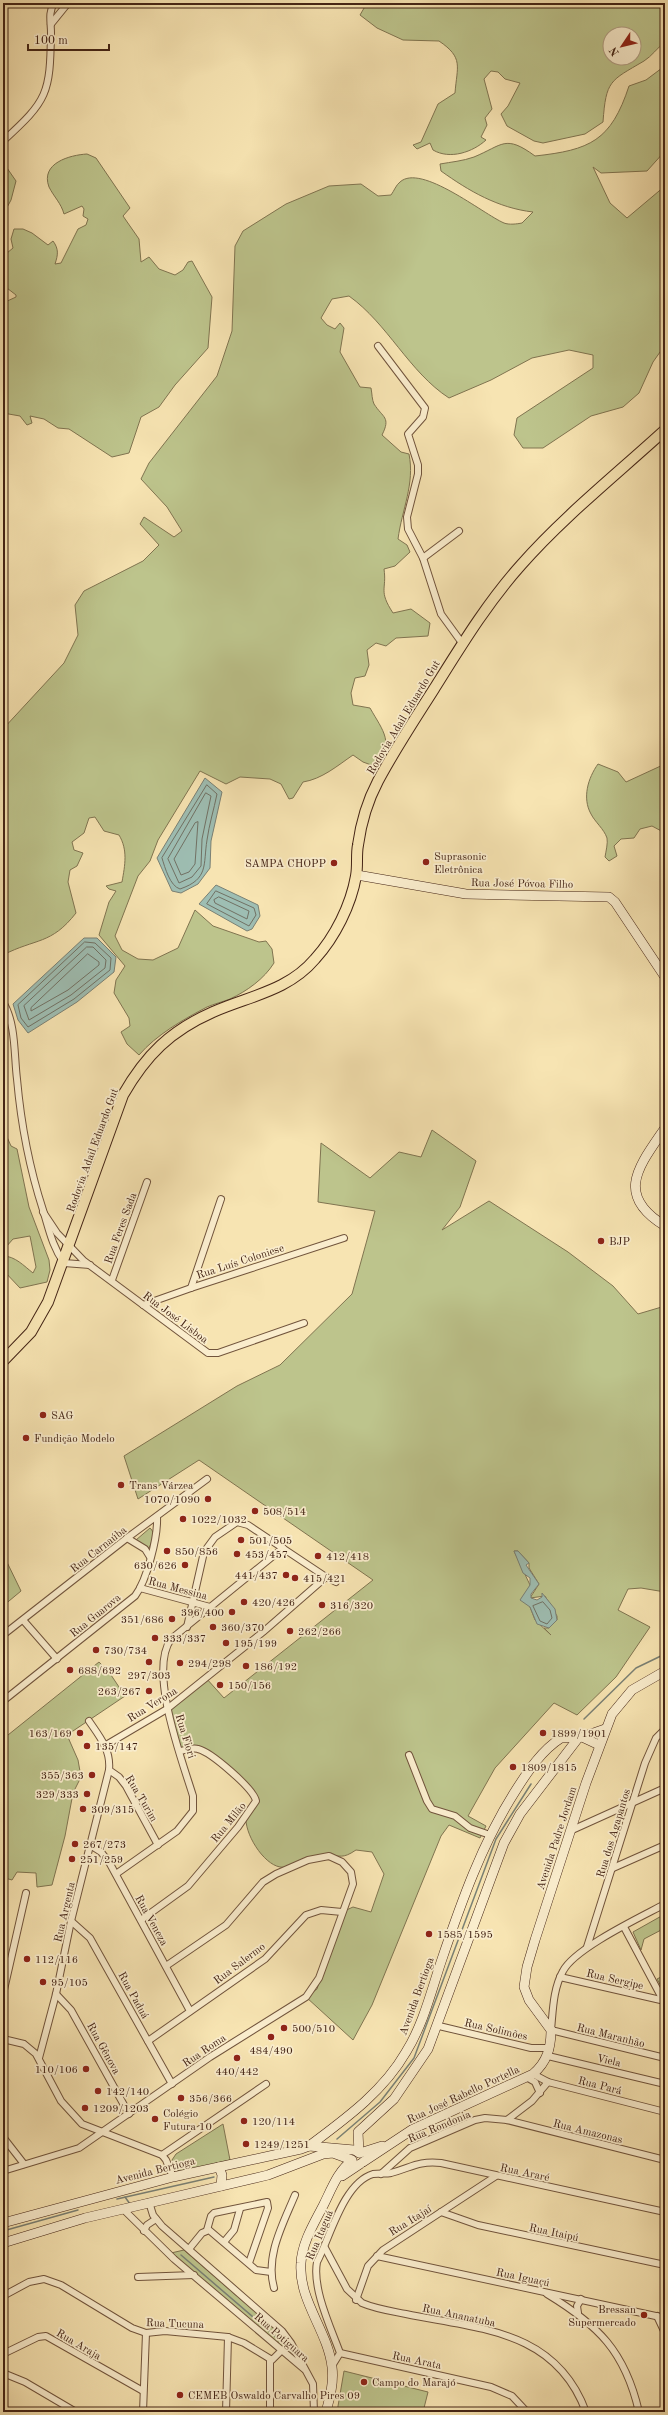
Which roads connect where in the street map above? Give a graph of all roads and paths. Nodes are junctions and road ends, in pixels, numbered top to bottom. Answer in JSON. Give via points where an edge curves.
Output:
{"nodes":[{"id":1,"x":54,"y":3,"type":"edge"},
{"id":2,"x":68,"y":3,"type":"edge"},
{"id":3,"x":51,"y":24,"type":"junction"},
{"id":4,"x":3,"y":142,"type":"edge"},
{"id":5,"x":378,"y":346,"type":"dead end"},
{"id":6,"x":665,"y":430,"type":"edge"},
{"id":7,"x":459,"y":531,"type":"dead end"},
{"id":8,"x":423,"y":558,"type":"junction"},
{"id":9,"x":462,"y":643,"type":"junction"},
{"id":10,"x":357,"y":875,"type":"junction"},
{"id":11,"x":665,"y":977,"type":"edge"},
{"id":12,"x":3,"y":1002,"type":"edge"},
{"id":13,"x":665,"y":1128,"type":"edge"},
{"id":14,"x":147,"y":1182,"type":"dead end"},
{"id":15,"x":221,"y":1199,"type":"dead end"},
{"id":16,"x":43,"y":1212,"type":"junction"},
{"id":17,"x":665,"y":1226,"type":"edge"},
{"id":18,"x":344,"y":1238,"type":"dead end"},
{"id":19,"x":69,"y":1246,"type":"junction"},
{"id":20,"x":64,"y":1263,"type":"junction"},
{"id":21,"x":90,"y":1265,"type":"junction"},
{"id":22,"x":112,"y":1280,"type":"junction"},
{"id":23,"x":191,"y":1288,"type":"junction"},
{"id":24,"x":143,"y":1305,"type":"junction"},
{"id":25,"x":304,"y":1323,"type":"dead end"},
{"id":26,"x":3,"y":1361,"type":"edge"},
{"id":27,"x":207,"y":1480,"type":"dead end"},
{"id":28,"x":157,"y":1517,"type":"junction"},
{"id":29,"x":127,"y":1538,"type":"junction"},
{"id":30,"x":283,"y":1548,"type":"junction"},
{"id":31,"x":150,"y":1557,"type":"junction"},
{"id":32,"x":326,"y":1577,"type":"junction"},
{"id":33,"x":336,"y":1582,"type":"dead end"},
{"id":34,"x":140,"y":1588,"type":"junction"},
{"id":35,"x":191,"y":1601,"type":"junction"},
{"id":36,"x":210,"y":1607,"type":"junction"},
{"id":37,"x":23,"y":1620,"type":"junction"},
{"id":38,"x":187,"y":1627,"type":"junction"},
{"id":39,"x":3,"y":1635,"type":"edge"},
{"id":40,"x":57,"y":1659,"type":"junction"},
{"id":41,"x":665,"y":1671,"type":"edge"},
{"id":42,"x":3,"y":1701,"type":"edge"},
{"id":43,"x":167,"y":1709,"type":"junction"},
{"id":44,"x":89,"y":1721,"type":"dead end"},
{"id":45,"x":604,"y":1729,"type":"junction"},
{"id":46,"x":665,"y":1730,"type":"edge"},
{"id":47,"x":580,"y":1737,"type":"junction"},
{"id":48,"x":106,"y":1744,"type":"junction"},
{"id":49,"x":599,"y":1745,"type":"junction"},
{"id":50,"x":180,"y":1752,"type":"junction"},
{"id":51,"x":409,"y":1754,"type":"dead end"},
{"id":52,"x":531,"y":1769,"type":"junction"},
{"id":53,"x":109,"y":1770,"type":"junction"},
{"id":54,"x":545,"y":1780,"type":"junction"},
{"id":55,"x":665,"y":1788,"type":"edge"},
{"id":56,"x":633,"y":1802,"type":"junction"},
{"id":57,"x":572,"y":1830,"type":"junction"},
{"id":58,"x":490,"y":1836,"type":"junction"},
{"id":59,"x":90,"y":1845,"type":"junction"},
{"id":60,"x":158,"y":1845,"type":"junction"},
{"id":61,"x":665,"y":1845,"type":"edge"},
{"id":62,"x":613,"y":1868,"type":"junction"},
{"id":63,"x":116,"y":1874,"type":"junction"},
{"id":64,"x":26,"y":1893,"type":"dead end"},
{"id":65,"x":665,"y":1904,"type":"edge"},
{"id":66,"x":342,"y":1912,"type":"junction"},
{"id":67,"x":141,"y":1920,"type":"junction"},
{"id":68,"x":71,"y":1921,"type":"junction"},
{"id":69,"x":624,"y":1927,"type":"junction"},
{"id":70,"x":587,"y":1947,"type":"junction"},
{"id":71,"x":166,"y":1966,"type":"junction"},
{"id":72,"x":560,"y":1977,"type":"junction"},
{"id":73,"x":3,"y":1994,"type":"edge"},
{"id":74,"x":56,"y":1994,"type":"junction"},
{"id":75,"x":664,"y":2000,"type":"edge"},
{"id":76,"x":190,"y":2011,"type":"junction"},
{"id":77,"x":439,"y":2026,"type":"junction"},
{"id":78,"x":551,"y":2030,"type":"junction"},
{"id":79,"x":3,"y":2039,"type":"edge"},
{"id":80,"x":148,"y":2041,"type":"junction"},
{"id":81,"x":549,"y":2052,"type":"junction"},
{"id":82,"x":39,"y":2058,"type":"junction"},
{"id":83,"x":665,"y":2058,"type":"edge"},
{"id":84,"x":530,"y":2075,"type":"junction"},
{"id":85,"x":548,"y":2082,"type":"junction"},
{"id":86,"x":172,"y":2084,"type":"junction"},
{"id":87,"x":266,"y":2084,"type":"dead end"},
{"id":88,"x":665,"y":2084,"type":"edge"},
{"id":89,"x":540,"y":2093,"type":"junction"},
{"id":90,"x":665,"y":2112,"type":"edge"},
{"id":91,"x":130,"y":2114,"type":"junction"},
{"id":92,"x":507,"y":2120,"type":"junction"},
{"id":93,"x":103,"y":2133,"type":"junction"},
{"id":94,"x":3,"y":2137,"type":"edge"},
{"id":95,"x":309,"y":2146,"type":"junction"},
{"id":96,"x":162,"y":2155,"type":"junction"},
{"id":97,"x":358,"y":2158,"type":"junction"},
{"id":98,"x":665,"y":2160,"type":"edge"},
{"id":99,"x":24,"y":2164,"type":"junction"},
{"id":100,"x":219,"y":2167,"type":"junction"},
{"id":101,"x":3,"y":2171,"type":"edge"},
{"id":102,"x":381,"y":2174,"type":"junction"},
{"id":103,"x":496,"y":2176,"type":"junction"},
{"id":104,"x":173,"y":2177,"type":"junction"},
{"id":105,"x":221,"y":2186,"type":"junction"},
{"id":106,"x":110,"y":2193,"type":"junction"},
{"id":107,"x":296,"y":2195,"type":"dead end"},
{"id":108,"x":149,"y":2202,"type":"junction"},
{"id":109,"x":240,"y":2209,"type":"junction"},
{"id":110,"x":117,"y":2210,"type":"junction"},
{"id":111,"x":441,"y":2212,"type":"junction"},
{"id":112,"x":665,"y":2212,"type":"edge"},
{"id":113,"x":156,"y":2219,"type":"junction"},
{"id":114,"x":3,"y":2223,"type":"edge"},
{"id":115,"x":207,"y":2230,"type":"junction"},
{"id":116,"x":144,"y":2231,"type":"junction"},
{"id":117,"x":224,"y":2242,"type":"junction"},
{"id":118,"x":3,"y":2243,"type":"edge"},
{"id":119,"x":325,"y":2248,"type":"junction"},
{"id":120,"x":189,"y":2249,"type":"junction"},
{"id":121,"x":377,"y":2256,"type":"junction"},
{"id":122,"x":249,"y":2263,"type":"junction"},
{"id":123,"x":665,"y":2265,"type":"edge"},
{"id":124,"x":271,"y":2272,"type":"junction"},
{"id":125,"x":194,"y":2275,"type":"junction"},
{"id":126,"x":138,"y":2277,"type":"dead end"},
{"id":127,"x":274,"y":2288,"type":"dead end"},
{"id":128,"x":544,"y":2292,"type":"junction"},
{"id":129,"x":3,"y":2296,"type":"edge"},
{"id":130,"x":581,"y":2299,"type":"junction"},
{"id":131,"x":356,"y":2300,"type":"junction"},
{"id":132,"x":578,"y":2313,"type":"junction"},
{"id":133,"x":657,"y":2316,"type":"junction"},
{"id":134,"x":665,"y":2318,"type":"edge"},
{"id":135,"x":146,"y":2333,"type":"junction"},
{"id":136,"x":665,"y":2334,"type":"edge"},
{"id":137,"x":228,"y":2337,"type":"junction"},
{"id":138,"x":282,"y":2351,"type":"junction"},
{"id":139,"x":3,"y":2354,"type":"edge"},
{"id":140,"x":340,"y":2354,"type":"junction"},
{"id":141,"x":270,"y":2359,"type":"junction"},
{"id":142,"x":332,"y":2366,"type":"junction"},
{"id":143,"x":306,"y":2371,"type":"junction"},
{"id":144,"x":3,"y":2373,"type":"edge"},
{"id":145,"x":143,"y":2391,"type":"junction"},
{"id":146,"x":315,"y":2411,"type":"edge"},
{"id":147,"x":76,"y":2412,"type":"edge"},
{"id":148,"x":143,"y":2412,"type":"edge"},
{"id":149,"x":226,"y":2412,"type":"edge"},
{"id":150,"x":270,"y":2412,"type":"edge"},
{"id":151,"x":326,"y":2412,"type":"edge"},
{"id":152,"x":528,"y":2412,"type":"edge"},
{"id":153,"x":586,"y":2412,"type":"edge"},
{"id":154,"x":639,"y":2412,"type":"edge"}],
"edges":[{"from":1,"to":3,"type":"street","via":[[50,13]]},
{"from":2,"to":3,"type":"street"},
{"from":3,"to":4,"type":"street","via":[[51,65],[46,92],[36,110]]},
{"from":5,"to":8,"type":"street","via":[[425,408],[423,417],[408,434],[418,465],[407,522],[410,534]]},
{"from":6,"to":9,"type":"main road","name":"Rodovia Adail Eduardo Gut","via":[[534,550],[493,598]]},
{"from":7,"to":8,"type":"street"},
{"from":8,"to":9,"type":"street","via":[[441,614]]},
{"from":9,"to":10,"type":"main road","name":"Rodovia Adail Eduardo Gut","via":[[378,781],[362,827],[358,846]]},
{"from":10,"to":11,"type":"street","name":"Rua José Póvoa Filho","via":[[452,893],[609,897],[616,902]]},
{"from":10,"to":19,"type":"main road","name":"Rodovia Adail Eduardo Gut","via":[[339,923],[326,946],[305,970],[269,992],[213,1012],[195,1022],[170,1036],[147,1058],[123,1095]]},
{"from":12,"to":16,"type":"street","via":[[12,1032],[27,1156]]},
{"from":13,"to":17,"type":"street","via":[[638,1168],[635,1182],[641,1208]]},
{"from":14,"to":22,"type":"street","name":"Rua Feres Sada"},
{"from":15,"to":23,"type":"street"},
{"from":16,"to":19,"type":"street","name":"Rua José Lisboa"},
{"from":16,"to":20,"type":"street","via":[[52,1244]]},
{"from":18,"to":23,"type":"street","name":"Rua Luís Coloniese"},
{"from":19,"to":20,"type":"main road","name":"Rodovia Adail Eduardo Gut"},
{"from":19,"to":21,"type":"street","name":"Rua José Lisboa"},
{"from":20,"to":21,"type":"street"},
{"from":20,"to":26,"type":"main road","name":"Rodovia Adail Eduardo Gut","via":[[48,1302],[31,1332]]},
{"from":21,"to":22,"type":"street","name":"Rua José Lisboa"},
{"from":22,"to":24,"type":"street","name":"Rua José Lisboa"},
{"from":23,"to":24,"type":"street","name":"Rua Luís Coloniese"},
{"from":24,"to":25,"type":"street","name":"Rua José Lisboa","via":[[202,1350],[213,1354]]},
{"from":27,"to":28,"type":"street","name":"Rua Carnaúba"},
{"from":28,"to":29,"type":"street","name":"Rua Carnaúba"},
{"from":28,"to":31,"type":"street","name":"Rua Guarova"},
{"from":29,"to":31,"type":"street","via":[[145,1549]]},
{"from":29,"to":37,"type":"street","name":"Rua Carnaúba"},
{"from":30,"to":32,"type":"street"},
{"from":30,"to":35,"type":"street","via":[[240,1521],[231,1524],[209,1543],[204,1552]]},
{"from":30,"to":36,"type":"street","name":"Rua Fiori"},
{"from":31,"to":34,"type":"street","name":"Rua Guarova"},
{"from":32,"to":33,"type":"street"},
{"from":32,"to":43,"type":"street","name":"Rua Verona","via":[[263,1632]]},
{"from":34,"to":35,"type":"street","name":"Rua Messina"},
{"from":34,"to":40,"type":"street","name":"Rua Guarova","via":[[126,1604]]},
{"from":35,"to":36,"type":"street","name":"Rua Messina"},
{"from":35,"to":38,"type":"street"},
{"from":36,"to":38,"type":"street","name":"Rua Fiori"},
{"from":37,"to":39,"type":"street","name":"Rua Carnaúba"},
{"from":37,"to":40,"type":"street"},
{"from":38,"to":43,"type":"street","name":"Rua Fiori","via":[[166,1646],[164,1692]]},
{"from":40,"to":42,"type":"street","name":"Rua Guarova"},
{"from":41,"to":45,"type":"street","name":"Avenida Padre Jordam","via":[[639,1685],[624,1698],[617,1705]]},
{"from":43,"to":48,"type":"street","name":"Rua Verona"},
{"from":43,"to":50,"type":"street","name":"Rua Fiori"},
{"from":44,"to":48,"type":"street"},
{"from":45,"to":47,"type":"street","name":"Avenida Bertioga"},
{"from":45,"to":49,"type":"street","name":"Avenida Padre Jordam"},
{"from":46,"to":56,"type":"street","name":"Rua dos Agapantos","via":[[652,1747]]},
{"from":47,"to":49,"type":"street"},
{"from":47,"to":52,"type":"street","name":"Avenida Bertioga","via":[[558,1740]]},
{"from":47,"to":54,"type":"street"},
{"from":48,"to":53,"type":"street"},
{"from":49,"to":57,"type":"street","name":"Avenida Padre Jordam"},
{"from":50,"to":60,"type":"street","name":"Rua Fiori","via":[[193,1796],[193,1811],[186,1822]]},
{"from":50,"to":67,"type":"street","name":"Rua Milão","via":[[194,1748],[203,1750],[249,1789],[256,1801],[238,1827],[188,1886]]},
{"from":51,"to":58,"type":"street","via":[[432,1809],[456,1816],[470,1828]]},
{"from":52,"to":54,"type":"street"},
{"from":52,"to":58,"type":"street","name":"Avenida Bertioga"},
{"from":53,"to":59,"type":"street","name":"Rua Argenta"},
{"from":53,"to":60,"type":"street","name":"Rua Turim","via":[[126,1786]]},
{"from":54,"to":77,"type":"street","via":[[520,1814],[504,1843]]},
{"from":55,"to":56,"type":"street"},
{"from":56,"to":57,"type":"street"},
{"from":56,"to":62,"type":"street","name":"Rua dos Agapantos"},
{"from":57,"to":78,"type":"street","name":"Avenida Padre Jordam","via":[[524,1978],[525,1994]]},
{"from":58,"to":95,"type":"street","name":"Avenida Bertioga","via":[[453,1927],[421,2022],[406,2054],[394,2071],[361,2106]]},
{"from":59,"to":63,"type":"street","name":"Rua Veneza","via":[[101,1852]]},
{"from":59,"to":68,"type":"street","name":"Rua Argenta"},
{"from":60,"to":63,"type":"street","name":"Rua Fiori"},
{"from":61,"to":62,"type":"street"},
{"from":62,"to":70,"type":"street","name":"Rua dos Agapantos"},
{"from":63,"to":67,"type":"street","name":"Rua Veneza"},
{"from":64,"to":73,"type":"street"},
{"from":65,"to":69,"type":"street"},
{"from":66,"to":71,"type":"street","name":"Rua Roma","via":[[353,1884],[349,1868],[329,1856],[308,1860],[263,1882],[226,1924]]},
{"from":66,"to":76,"type":"street","name":"Rua Salermo","via":[[321,1910],[306,1915],[265,1959]]},
{"from":66,"to":86,"type":"street","name":"Rua Roma","via":[[319,1978],[306,1996]]},
{"from":67,"to":71,"type":"street","name":"Rua Veneza"},
{"from":68,"to":74,"type":"street","name":"Rua Argenta"},
{"from":68,"to":80,"type":"street","name":"Rua Paduá","via":[[90,1938]]},
{"from":69,"to":70,"type":"street"},
{"from":69,"to":75,"type":"street"},
{"from":70,"to":72,"type":"street","via":[[569,1961]]},
{"from":71,"to":76,"type":"street","name":"Rua Veneza"},
{"from":72,"to":75,"type":"street","name":"Rua Sergipe"},
{"from":72,"to":78,"type":"street","via":[[553,2006]]},
{"from":74,"to":82,"type":"street","name":"Rua Argenta"},
{"from":74,"to":91,"type":"street","name":"Rua Gênova","via":[[71,2010]]},
{"from":76,"to":80,"type":"street","name":"Rua Salermo"},
{"from":77,"to":81,"type":"street","name":"Rua Solimões"},
{"from":77,"to":97,"type":"street","via":[[428,2049],[394,2100],[358,2132]]},
{"from":78,"to":81,"type":"street"},
{"from":78,"to":83,"type":"street","name":"Rua Maranhão"},
{"from":79,"to":82,"type":"street","via":[[24,2044]]},
{"from":80,"to":86,"type":"street","name":"Rua Paduá"},
{"from":81,"to":84,"type":"street","name":"Rua José Rabello Portella"},
{"from":81,"to":88,"type":"street","name":"Viela"},
{"from":82,"to":93,"type":"street","via":[[61,2101],[73,2116],[82,2124]]},
{"from":84,"to":85,"type":"street","name":"Rua Pará"},
{"from":84,"to":89,"type":"street"},
{"from":84,"to":97,"type":"street","name":"Rua José Rabello Portella","via":[[413,2129]]},
{"from":85,"to":89,"type":"street"},
{"from":85,"to":90,"type":"street","name":"Rua Pará"},
{"from":86,"to":91,"type":"street","name":"Rua Roma"},
{"from":87,"to":96,"type":"street"},
{"from":89,"to":92,"type":"street"},
{"from":91,"to":93,"type":"street","name":"Rua Roma"},
{"from":92,"to":98,"type":"street","name":"Rua Amazonas"},
{"from":92,"to":102,"type":"street","name":"Rua Rondonia","via":[[475,2120],[429,2139],[410,2148]]},
{"from":93,"to":96,"type":"street"},
{"from":93,"to":99,"type":"street","name":"Rua Roma","via":[[79,2148]]},
{"from":94,"to":99,"type":"street"},
{"from":95,"to":97,"type":"street","via":[[354,2150]]},
{"from":95,"to":100,"type":"street","name":"Avenida Bertioga"},
{"from":96,"to":104,"type":"street"},
{"from":97,"to":105,"type":"street","via":[[333,2153],[316,2156],[283,2171]]},
{"from":97,"to":142,"type":"street","name":"Rua José Rabello Portella","via":[[348,2164],[338,2179],[306,2242],[300,2264],[308,2300]]},
{"from":99,"to":101,"type":"street","name":"Rua Roma"},
{"from":100,"to":104,"type":"street","name":"Avenida Bertioga"},
{"from":100,"to":105,"type":"street","via":[[222,2175]]},
{"from":102,"to":103,"type":"street","name":"Rua Araré","via":[[427,2162]]},
{"from":102,"to":119,"type":"street","name":"Rua Itaguá","via":[[373,2174],[352,2190],[341,2208]]},
{"from":103,"to":111,"type":"street","name":"Rua Itajaí"},
{"from":103,"to":112,"type":"street","name":"Rua Araré"},
{"from":104,"to":106,"type":"street","name":"Avenida Bertioga"},
{"from":105,"to":108,"type":"street"},
{"from":106,"to":110,"type":"street"},
{"from":106,"to":114,"type":"street","name":"Avenida Bertioga"},
{"from":107,"to":124,"type":"street","via":[[276,2243]]},
{"from":108,"to":110,"type":"street"},
{"from":108,"to":113,"type":"street","name":"Rua Potiguara"},
{"from":109,"to":115,"type":"street","via":[[212,2214]]},
{"from":109,"to":117,"type":"street","via":[[234,2230]]},
{"from":109,"to":122,"type":"street","via":[[264,2201],[268,2205]]},
{"from":110,"to":116,"type":"street","name":"Rua Potiguara"},
{"from":110,"to":118,"type":"street"},
{"from":111,"to":121,"type":"street","name":"Rua Itajaí"},
{"from":111,"to":123,"type":"street","name":"Rua Itaipú","via":[[478,2225]]},
{"from":113,"to":116,"type":"street","via":[[147,2225]]},
{"from":113,"to":120,"type":"street","name":"Rua Potiguara"},
{"from":115,"to":117,"type":"street","via":[[211,2230]]},
{"from":115,"to":120,"type":"street"},
{"from":116,"to":125,"type":"street","name":"Rua Potiguara"},
{"from":117,"to":122,"type":"street"},
{"from":119,"to":131,"type":"street","via":[[347,2289]]},
{"from":119,"to":140,"type":"street","name":"Rua Itaguá","via":[[317,2262],[316,2278]]},
{"from":120,"to":143,"type":"street","name":"Rua Potiguara","via":[[282,2331]]},
{"from":121,"to":128,"type":"street","name":"Rua Iguaçú"},
{"from":121,"to":131,"type":"street","name":"Rua Itajaí","via":[[364,2273]]},
{"from":122,"to":124,"type":"street","via":[[259,2271]]},
{"from":124,"to":127,"type":"street"},
{"from":125,"to":126,"type":"street"},
{"from":125,"to":138,"type":"street","name":"Rua Potiguara"},
{"from":128,"to":130,"type":"street","name":"Rua Iguaçú"},
{"from":128,"to":132,"type":"street"},
{"from":129,"to":135,"type":"street","name":"Rua Tucuna","via":[[37,2279],[52,2281],[132,2328]]},
{"from":130,"to":132,"type":"street","via":[[577,2306]]},
{"from":130,"to":133,"type":"street","name":"Rua Iguaçú"},
{"from":131,"to":153,"type":"street","name":"Rua Ananatuba","via":[[374,2307],[524,2341],[551,2358],[562,2370],[581,2399]]},
{"from":132,"to":154,"type":"street","via":[[595,2327],[616,2354],[630,2380]]},
{"from":133,"to":134,"type":"street","name":"Rua Iguaçú"},
{"from":133,"to":136,"type":"street"},
{"from":135,"to":137,"type":"street","name":"Rua Tucuna","via":[[165,2331]]},
{"from":135,"to":145,"type":"street"},
{"from":137,"to":141,"type":"street","name":"Rua Tucuna","via":[[244,2343]]},
{"from":137,"to":149,"type":"street"},
{"from":138,"to":141,"type":"street","via":[[275,2359]]},
{"from":138,"to":143,"type":"street","name":"Rua Potiguara"},
{"from":139,"to":145,"type":"street","name":"Rua Araja","via":[[38,2337],[46,2336]]},
{"from":140,"to":142,"type":"street"},
{"from":140,"to":152,"type":"street","name":"Rua Arata","via":[[491,2387],[512,2396]]},
{"from":141,"to":150,"type":"street"},
{"from":142,"to":151,"type":"street","name":"Rua José Rabello Portella","via":[[332,2389]]},
{"from":143,"to":146,"type":"street","via":[[315,2391]]},
{"from":144,"to":147,"type":"street","via":[[25,2382]]},
{"from":145,"to":148,"type":"street"}]}
